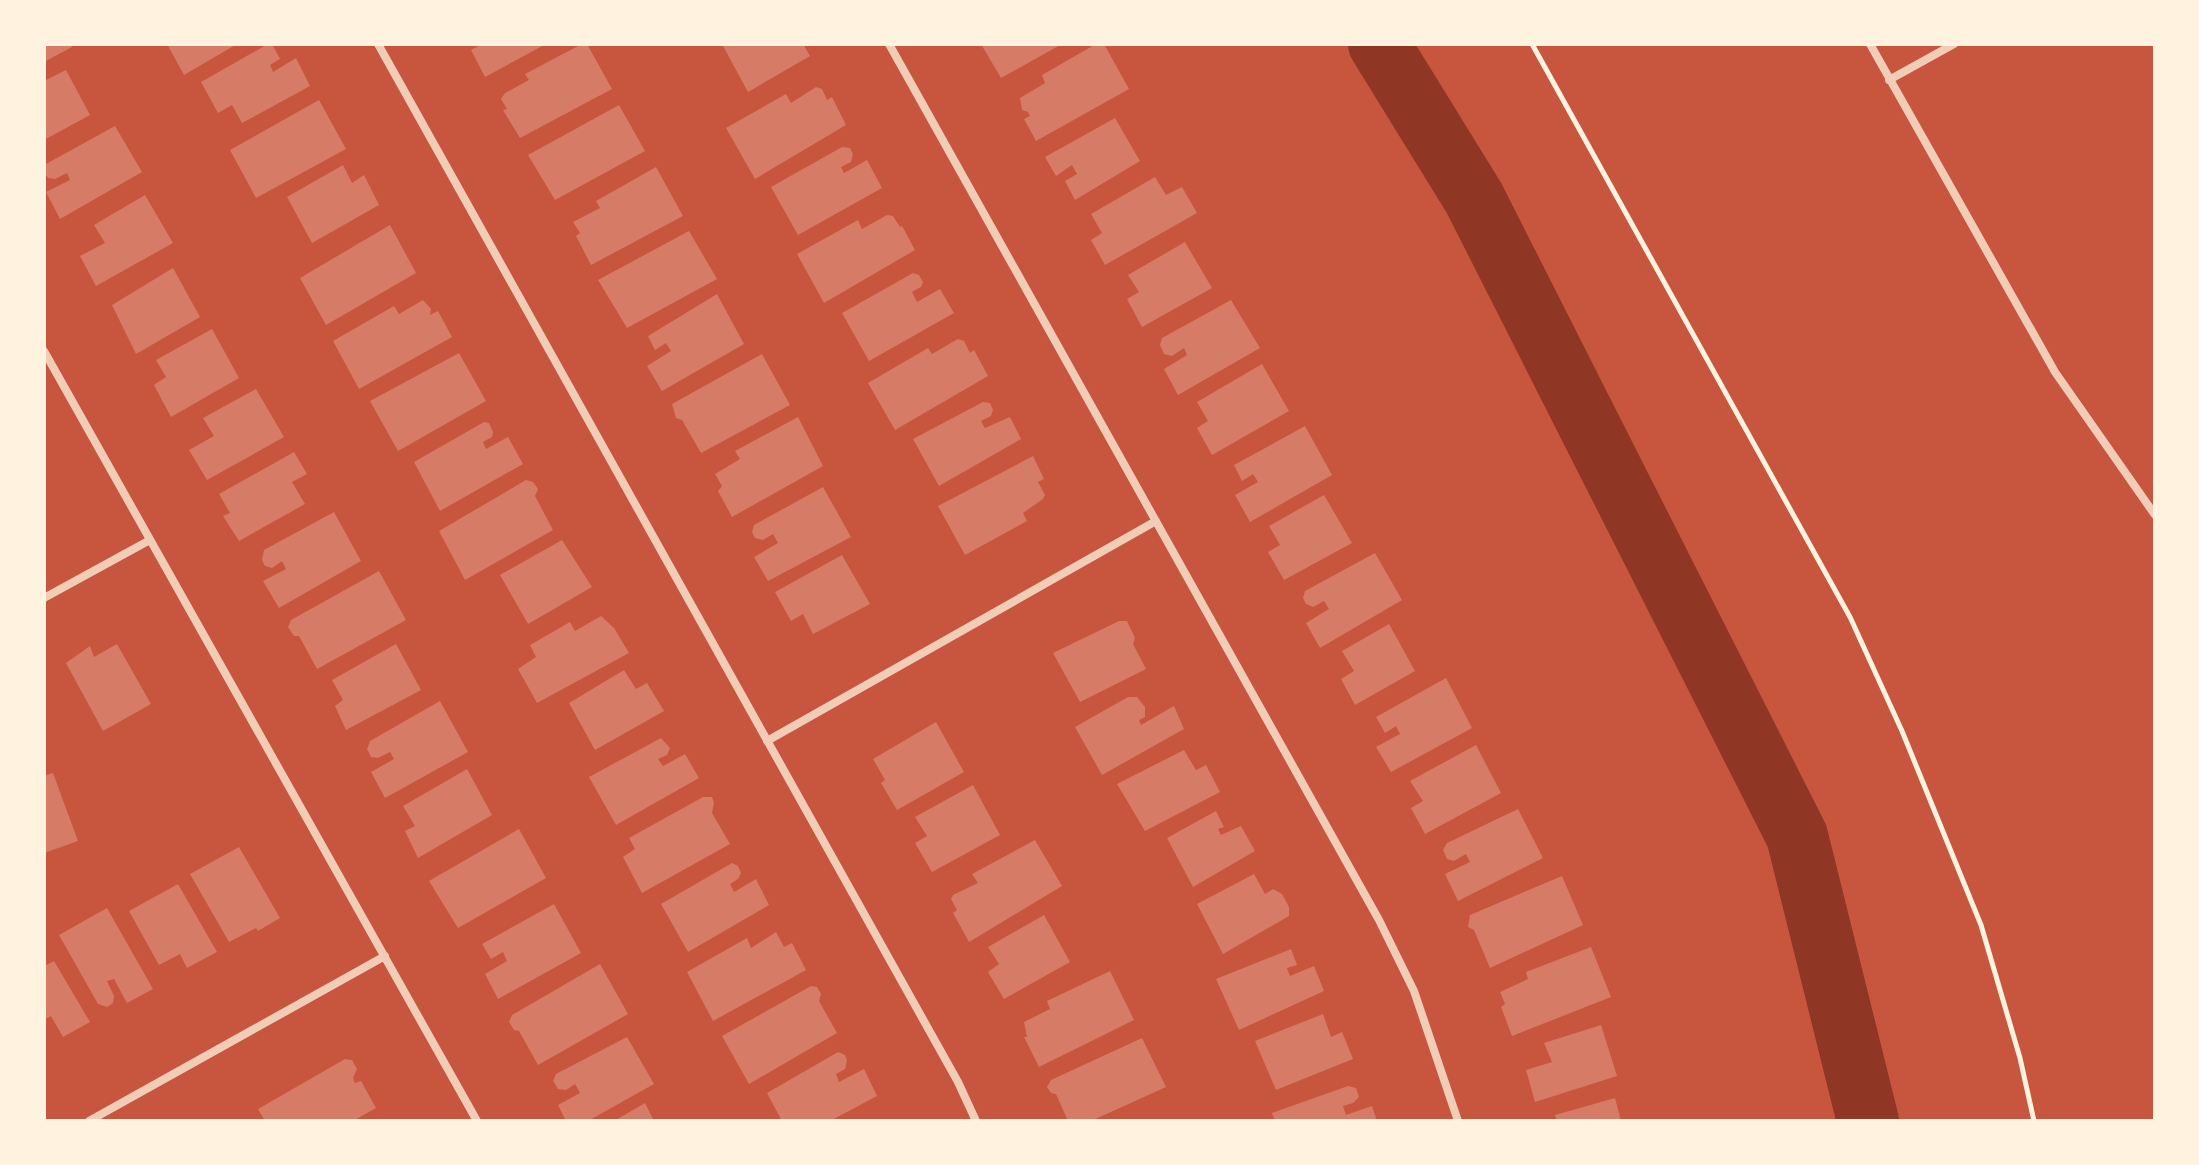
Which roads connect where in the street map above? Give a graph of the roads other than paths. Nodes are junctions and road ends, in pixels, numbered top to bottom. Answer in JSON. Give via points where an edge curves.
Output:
{"nodes":[{"id":1,"x":378,"y":44,"type":"edge"},
{"id":2,"x":889,"y":44,"type":"edge"},
{"id":3,"x":1870,"y":44,"type":"edge"},
{"id":4,"x":1954,"y":44,"type":"edge"},
{"id":5,"x":1889,"y":80,"type":"junction"},
{"id":6,"x":44,"y":351,"type":"edge"},
{"id":7,"x":2155,"y":515,"type":"edge"},
{"id":8,"x":1156,"y":521,"type":"junction"},
{"id":9,"x":150,"y":540,"type":"junction"},
{"id":10,"x":44,"y":598,"type":"edge"},
{"id":11,"x":767,"y":741,"type":"junction"},
{"id":12,"x":385,"y":956,"type":"junction"},
{"id":13,"x":89,"y":1121,"type":"edge"},
{"id":14,"x":477,"y":1121,"type":"edge"},
{"id":15,"x":976,"y":1121,"type":"edge"},
{"id":16,"x":1458,"y":1121,"type":"edge"}],
"edges":[{"from":1,"to":11,"type":"street"},
{"from":2,"to":8,"type":"street"},
{"from":3,"to":5,"type":"street"},
{"from":4,"to":5,"type":"street"},
{"from":5,"to":7,"type":"street","via":[[2055,372]]},
{"from":6,"to":9,"type":"street"},
{"from":8,"to":11,"type":"street"},
{"from":8,"to":16,"type":"street","via":[[1379,920],[1414,991]]},
{"from":9,"to":10,"type":"street"},
{"from":9,"to":12,"type":"street"},
{"from":11,"to":15,"type":"street"},
{"from":12,"to":13,"type":"street"},
{"from":12,"to":14,"type":"street"}]}
